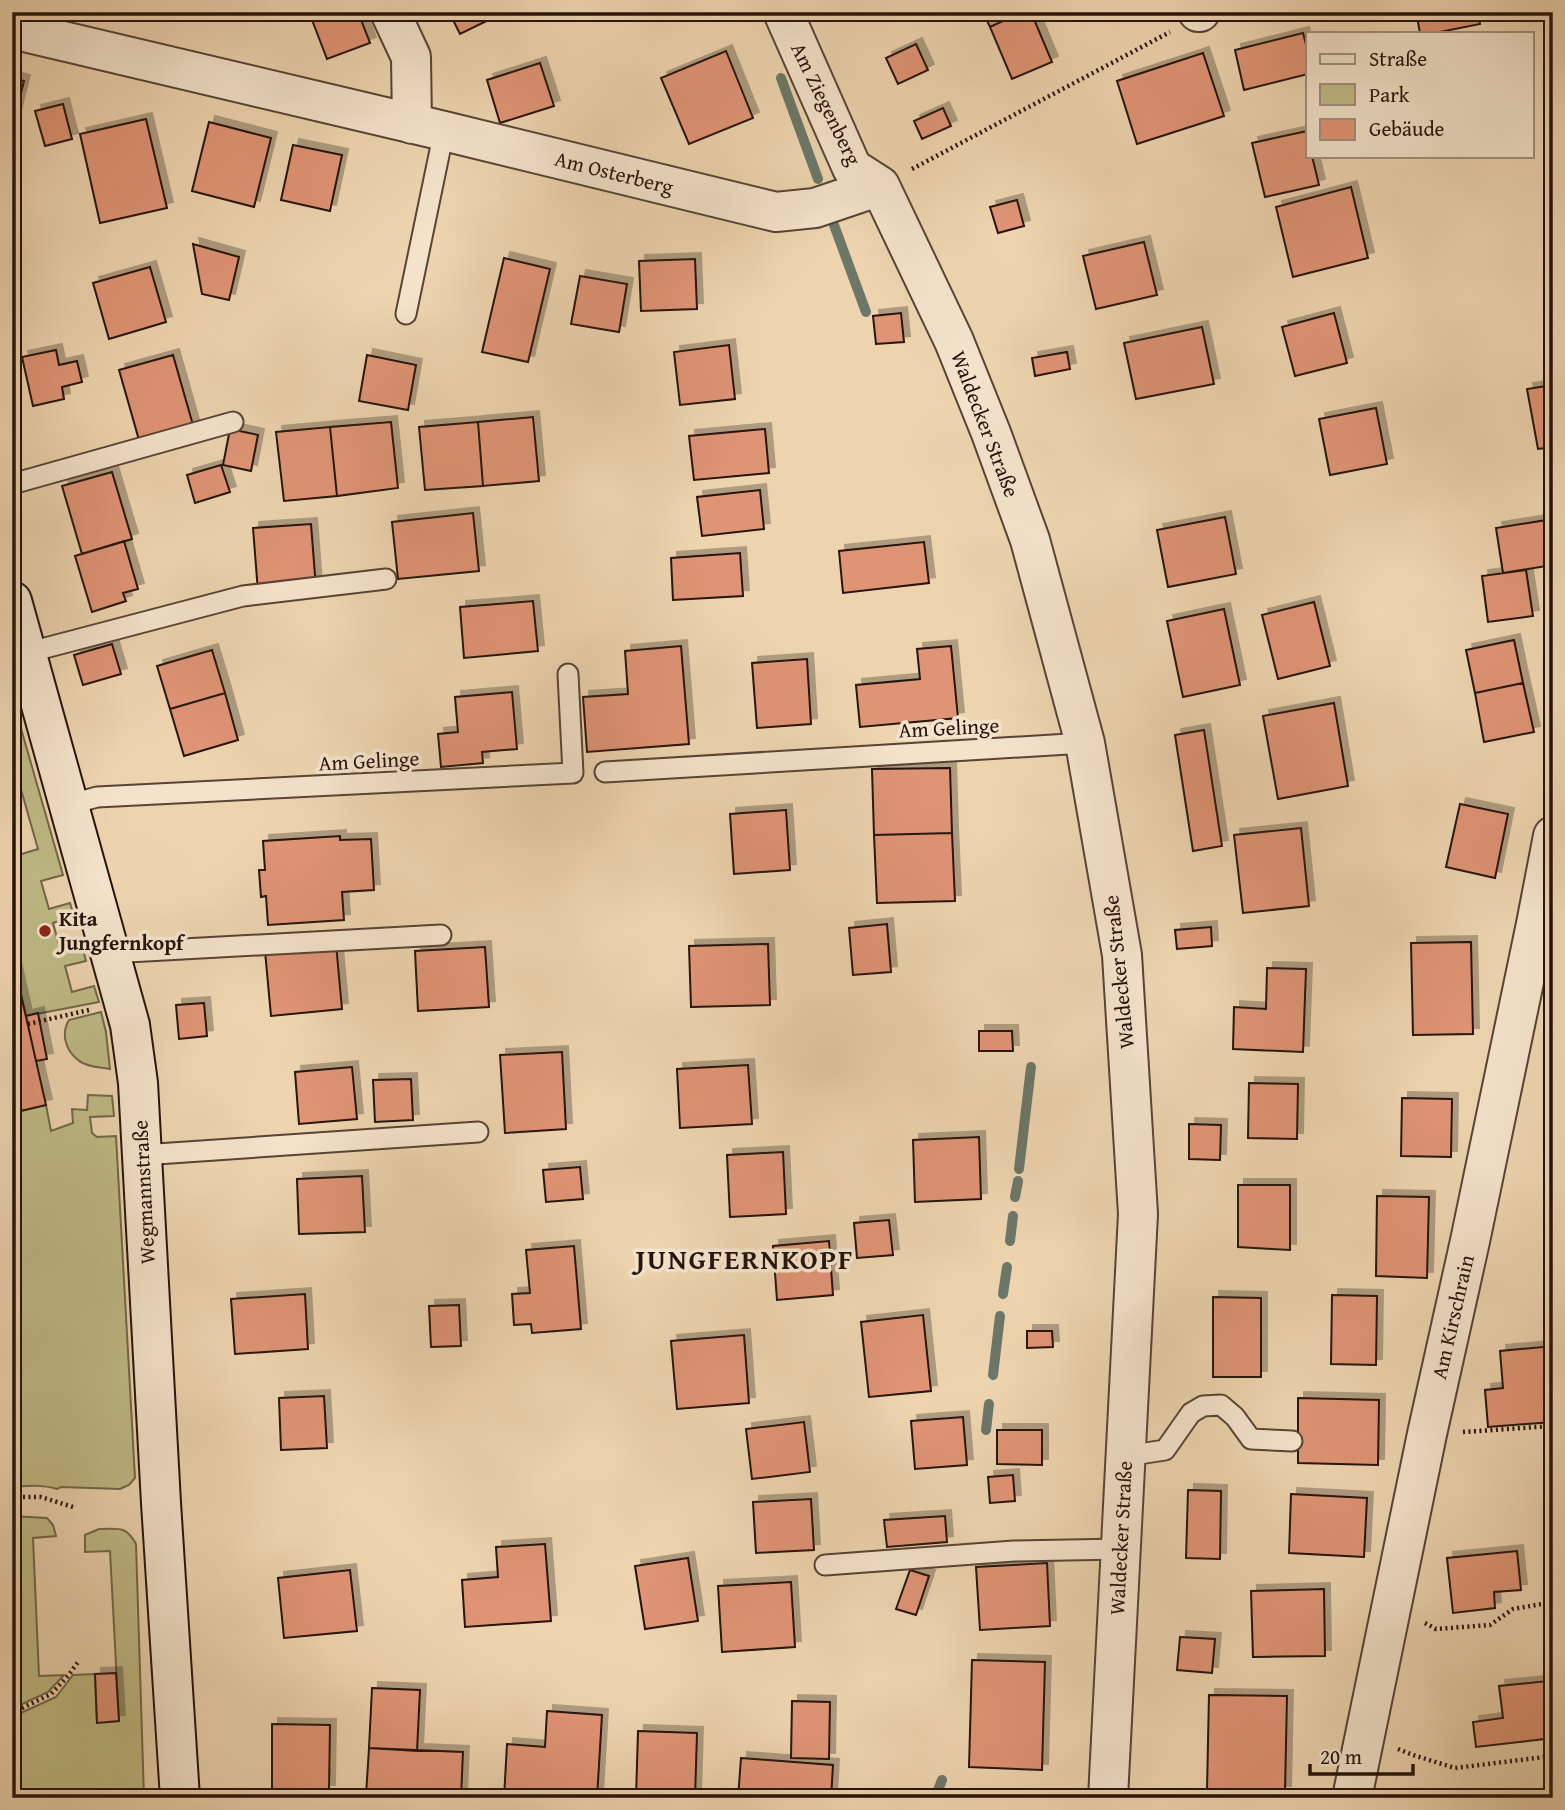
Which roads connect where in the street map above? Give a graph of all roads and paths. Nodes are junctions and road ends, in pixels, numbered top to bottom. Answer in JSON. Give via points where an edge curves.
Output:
{"nodes":[{"id":1,"x":390,"y":12,"type":"edge"},
{"id":2,"x":782,"y":12,"type":"edge"},
{"id":3,"x":1192,"y":17,"type":"edge"},
{"id":4,"x":12,"y":29,"type":"edge"},
{"id":5,"x":428,"y":127,"type":"junction"},
{"id":6,"x":880,"y":186,"type":"junction"},
{"id":7,"x":406,"y":314,"type":"dead end"},
{"id":8,"x":233,"y":422,"type":"dead end"},
{"id":9,"x":12,"y":484,"type":"edge"},
{"id":10,"x":386,"y":579,"type":"dead end"},
{"id":11,"x":12,"y":601,"type":"edge"},
{"id":12,"x":26,"y":653,"type":"junction"},
{"id":13,"x":568,"y":674,"type":"dead end"},
{"id":14,"x":1086,"y":743,"type":"junction"},
{"id":15,"x":605,"y":772,"type":"dead end"},
{"id":16,"x":68,"y":804,"type":"junction"},
{"id":17,"x":1553,"y":836,"type":"edge"},
{"id":18,"x":441,"y":934,"type":"dead end"},
{"id":19,"x":110,"y":953,"type":"junction"},
{"id":20,"x":85,"y":1011,"type":"dead end"},
{"id":21,"x":28,"y":1024,"type":"dead end"},
{"id":22,"x":478,"y":1132,"type":"dead end"},
{"id":23,"x":142,"y":1155,"type":"junction"},
{"id":24,"x":1553,"y":1426,"type":"edge"},
{"id":25,"x":1427,"y":1434,"type":"junction"},
{"id":26,"x":1292,"y":1441,"type":"dead end"},
{"id":27,"x":1126,"y":1457,"type":"junction"},
{"id":28,"x":12,"y":1497,"type":"edge"},
{"id":29,"x":73,"y":1507,"type":"dead end"},
{"id":30,"x":1121,"y":1549,"type":"junction"},
{"id":31,"x":824,"y":1564,"type":"dead end"},
{"id":32,"x":1553,"y":1602,"type":"edge"},
{"id":33,"x":1392,"y":1605,"type":"junction"},
{"id":34,"x":78,"y":1661,"type":"dead end"},
{"id":35,"x":12,"y":1713,"type":"edge"},
{"id":36,"x":1365,"y":1734,"type":"junction"},
{"id":37,"x":1553,"y":1756,"type":"edge"},
{"id":38,"x":180,"y":1798,"type":"edge"},
{"id":39,"x":1108,"y":1798,"type":"edge"},
{"id":40,"x":1352,"y":1798,"type":"edge"}],
"edges":[{"from":1,"to":5,"type":"street","via":[[411,57]]},
{"from":2,"to":6,"type":"street","name":"Am Ziegenberg","via":[[852,168]]},
{"from":3,"to":6,"type":"path"},
{"from":4,"to":5,"type":"street","name":"Am Osterberg"},
{"from":5,"to":6,"type":"street","name":"Am Osterberg","via":[[776,212],[815,208]]},
{"from":5,"to":7,"type":"lane"},
{"from":6,"to":14,"type":"street","name":"Waldecker Straße","via":[[954,341],[991,433],[1030,540]]},
{"from":8,"to":9,"type":"lane"},
{"from":10,"to":12,"type":"lane","via":[[233,598]]},
{"from":11,"to":12,"type":"street","name":"Wegmannstraße"},
{"from":12,"to":16,"type":"street","name":"Wegmannstraße"},
{"from":13,"to":16,"type":"lane","name":"Am Gelinge","via":[[573,774],[97,797]]},
{"from":14,"to":15,"type":"lane","name":"Am Gelinge"},
{"from":14,"to":27,"type":"street","name":"Waldecker Straße","via":[[1122,955],[1138,1214]]},
{"from":16,"to":19,"type":"street","name":"Wegmannstraße"},
{"from":17,"to":25,"type":"street","name":"Am Kirschrain"},
{"from":18,"to":19,"type":"lane"},
{"from":19,"to":23,"type":"street","name":"Wegmannstraße","via":[[130,1025]]},
{"from":20,"to":21,"type":"path"},
{"from":22,"to":23,"type":"lane"},
{"from":23,"to":38,"type":"street","name":"Wegmannstraße"},
{"from":24,"to":25,"type":"path"},
{"from":25,"to":33,"type":"street","name":"Am Kirschrain"},
{"from":26,"to":27,"type":"lane","via":[[1251,1439],[1235,1417],[1221,1405],[1212,1405],[1191,1413],[1165,1450]]},
{"from":27,"to":30,"type":"street","name":"Waldecker Straße"},
{"from":28,"to":29,"type":"path","via":[[41,1497]]},
{"from":30,"to":31,"type":"lane"},
{"from":30,"to":39,"type":"street","name":"Waldecker Straße"},
{"from":32,"to":33,"type":"path","via":[[1513,1609],[1490,1625],[1436,1629]]},
{"from":33,"to":36,"type":"street","name":"Am Kirschrain"},
{"from":34,"to":35,"type":"path","via":[[51,1694]]},
{"from":36,"to":37,"type":"path","via":[[1455,1768]]},
{"from":36,"to":40,"type":"street","name":"Am Kirschrain"}]}
